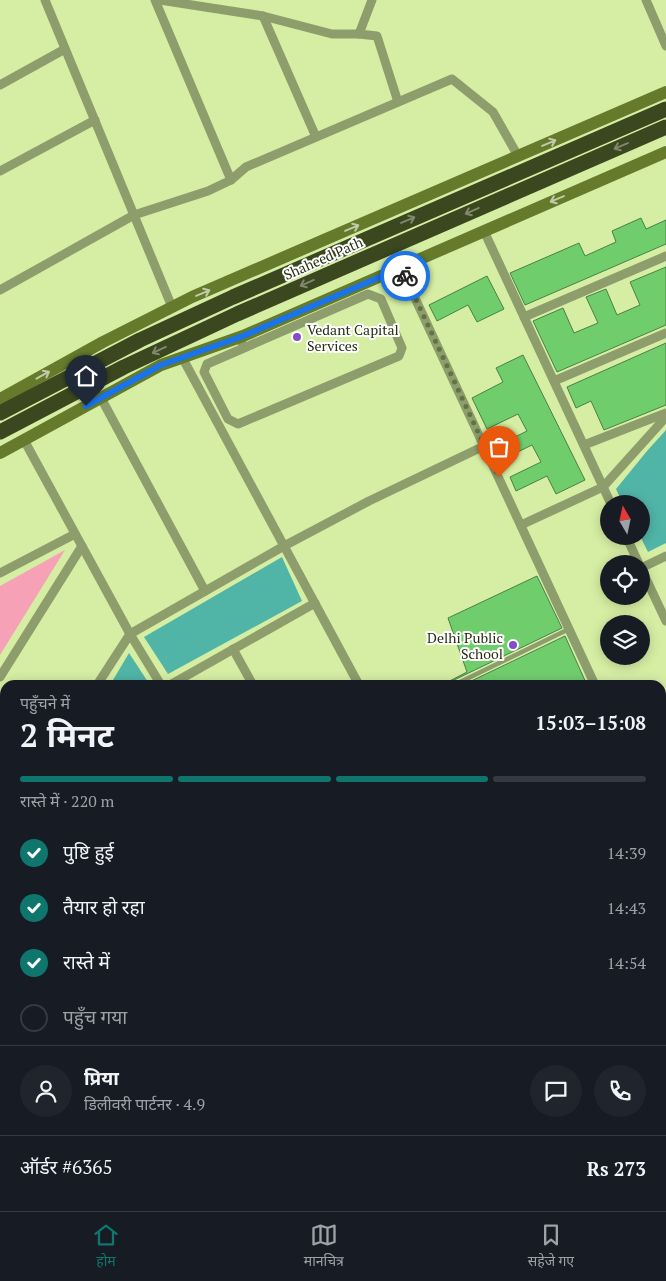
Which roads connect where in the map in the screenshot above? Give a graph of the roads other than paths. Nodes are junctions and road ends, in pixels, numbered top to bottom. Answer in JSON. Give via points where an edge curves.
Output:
{"nodes":[{"id":1,"x":45,"y":0,"type":"edge"},
{"id":2,"x":155,"y":0,"type":"edge"},
{"id":3,"x":160,"y":0,"type":"edge"},
{"id":4,"x":372,"y":0,"type":"edge"},
{"id":5,"x":646,"y":0,"type":"edge"},
{"id":6,"x":263,"y":16,"type":"junction"},
{"id":7,"x":359,"y":34,"type":"junction"},
{"id":8,"x":666,"y":46,"type":"edge"},
{"id":9,"x":65,"y":49,"type":"junction"},
{"id":10,"x":0,"y":85,"type":"edge"},
{"id":11,"x":666,"y":92,"type":"edge"},
{"id":12,"x":398,"y":102,"type":"junction"},
{"id":13,"x":666,"y":109,"type":"edge"},
{"id":14,"x":95,"y":120,"type":"junction"},
{"id":15,"x":666,"y":127,"type":"edge"},
{"id":16,"x":316,"y":137,"type":"junction"},
{"id":17,"x":666,"y":152,"type":"edge"},
{"id":18,"x":518,"y":156,"type":"junction"},
{"id":19,"x":0,"y":171,"type":"edge"},
{"id":20,"x":230,"y":180,"type":"junction"},
{"id":21,"x":134,"y":215,"type":"junction"},
{"id":22,"x":484,"y":231,"type":"junction"},
{"id":23,"x":666,"y":256,"type":"edge"},
{"id":24,"x":401,"y":268,"type":"junction"},
{"id":25,"x":0,"y":290,"type":"edge"},
{"id":26,"x":172,"y":307,"type":"junction"},
{"id":27,"x":316,"y":310,"type":"junction"},
{"id":28,"x":524,"y":317,"type":"junction"},
{"id":29,"x":666,"y":334,"type":"edge"},
{"id":30,"x":241,"y":343,"type":"junction"},
{"id":31,"x":182,"y":358,"type":"junction"},
{"id":32,"x":554,"y":381,"type":"junction"},
{"id":33,"x":101,"y":398,"type":"junction"},
{"id":34,"x":0,"y":399,"type":"edge"},
{"id":35,"x":0,"y":413,"type":"edge"},
{"id":36,"x":666,"y":413,"type":"edge"},
{"id":37,"x":666,"y":417,"type":"edge"},
{"id":38,"x":0,"y":432,"type":"edge"},
{"id":39,"x":24,"y":440,"type":"junction"},
{"id":40,"x":584,"y":445,"type":"junction"},
{"id":41,"x":484,"y":446,"type":"junction"},
{"id":42,"x":0,"y":454,"type":"edge"},
{"id":43,"x":603,"y":487,"type":"junction"},
{"id":44,"x":607,"y":495,"type":"edge"},
{"id":45,"x":521,"y":525,"type":"junction"},
{"id":46,"x":75,"y":534,"type":"junction"},
{"id":47,"x":82,"y":546,"type":"junction"},
{"id":48,"x":284,"y":546,"type":"junction"},
{"id":49,"x":666,"y":556,"type":"edge"},
{"id":50,"x":650,"y":564,"type":"edge"},
{"id":51,"x":0,"y":573,"type":"edge"},
{"id":52,"x":650,"y":587,"type":"edge"},
{"id":53,"x":206,"y":591,"type":"junction"},
{"id":54,"x":315,"y":603,"type":"junction"},
{"id":55,"x":666,"y":621,"type":"edge"},
{"id":56,"x":569,"y":629,"type":"junction"},
{"id":57,"x":130,"y":634,"type":"junction"},
{"id":58,"x":233,"y":649,"type":"junction"},
{"id":59,"x":0,"y":677,"type":"edge"},
{"id":60,"x":100,"y":680,"type":"edge"},
{"id":61,"x":158,"y":680,"type":"edge"},
{"id":62,"x":179,"y":680,"type":"edge"},
{"id":63,"x":250,"y":680,"type":"edge"},
{"id":64,"x":356,"y":680,"type":"edge"},
{"id":65,"x":464,"y":680,"type":"edge"},
{"id":66,"x":593,"y":680,"type":"edge"}],
"edges":[{"from":1,"to":9,"type":"street"},
{"from":2,"to":20,"type":"street"},
{"from":3,"to":6,"type":"street"},
{"from":4,"to":7,"type":"street"},
{"from":5,"to":8,"type":"street"},
{"from":6,"to":7,"type":"street","via":[[332,34]]},
{"from":6,"to":16,"type":"street"},
{"from":7,"to":12,"type":"street","via":[[377,36]]},
{"from":9,"to":10,"type":"street"},
{"from":9,"to":14,"type":"street"},
{"from":18,"to":11,"type":"street","one_way":true},
{"from":12,"to":16,"type":"street"},
{"from":12,"to":18,"type":"street","via":[[452,79],[493,112]]},
{"from":35,"to":13,"type":"highway","name":"Shaheed Path","one_way":true,"via":[[233,296]]},
{"from":14,"to":19,"type":"street"},
{"from":14,"to":21,"type":"street"},
{"from":15,"to":38,"type":"highway","name":"Shaheed Path","one_way":true,"via":[[237,314],[124,367]]},
{"from":16,"to":20,"type":"street","via":[[246,167]]},
{"from":17,"to":22,"type":"street","one_way":true},
{"from":26,"to":18,"type":"street","one_way":true},
{"from":20,"to":21,"type":"street","via":[[208,191]]},
{"from":21,"to":25,"type":"street"},
{"from":21,"to":26,"type":"street"},
{"from":22,"to":24,"type":"street"},
{"from":22,"to":28,"type":"street"},
{"from":23,"to":28,"type":"street"},
{"from":24,"to":27,"type":"street"},
{"from":24,"to":41,"type":"street"},
{"from":34,"to":26,"type":"street","one_way":true},
{"from":27,"to":30,"type":"street"},
{"from":27,"to":30,"type":"street","via":[[368,294],[381,299],[402,348],[399,356],[238,424],[228,419],[204,372],[207,364]]},
{"from":28,"to":32,"type":"street"},
{"from":29,"to":32,"type":"street"},
{"from":30,"to":31,"type":"street"},
{"from":31,"to":33,"type":"street","via":[[161,365]]},
{"from":31,"to":48,"type":"street"},
{"from":32,"to":40,"type":"street"},
{"from":33,"to":39,"type":"street"},
{"from":33,"to":53,"type":"street"},
{"from":36,"to":40,"type":"street"},
{"from":37,"to":43,"type":"street"},
{"from":39,"to":42,"type":"street"},
{"from":39,"to":46,"type":"street"},
{"from":40,"to":43,"type":"street"},
{"from":41,"to":45,"type":"street"},
{"from":41,"to":48,"type":"street"},
{"from":43,"to":44,"type":"street"},
{"from":43,"to":45,"type":"street"},
{"from":45,"to":56,"type":"street"},
{"from":46,"to":47,"type":"street"},
{"from":46,"to":51,"type":"street"},
{"from":47,"to":57,"type":"street"},
{"from":47,"to":59,"type":"street"},
{"from":48,"to":53,"type":"street"},
{"from":48,"to":54,"type":"street"},
{"from":49,"to":50,"type":"street"},
{"from":52,"to":55,"type":"street"},
{"from":53,"to":57,"type":"street"},
{"from":54,"to":58,"type":"street"},
{"from":54,"to":64,"type":"street"},
{"from":56,"to":65,"type":"lane"},
{"from":56,"to":66,"type":"street"},
{"from":57,"to":60,"type":"street"},
{"from":57,"to":61,"type":"street"},
{"from":58,"to":62,"type":"street"},
{"from":58,"to":63,"type":"street"}]}
